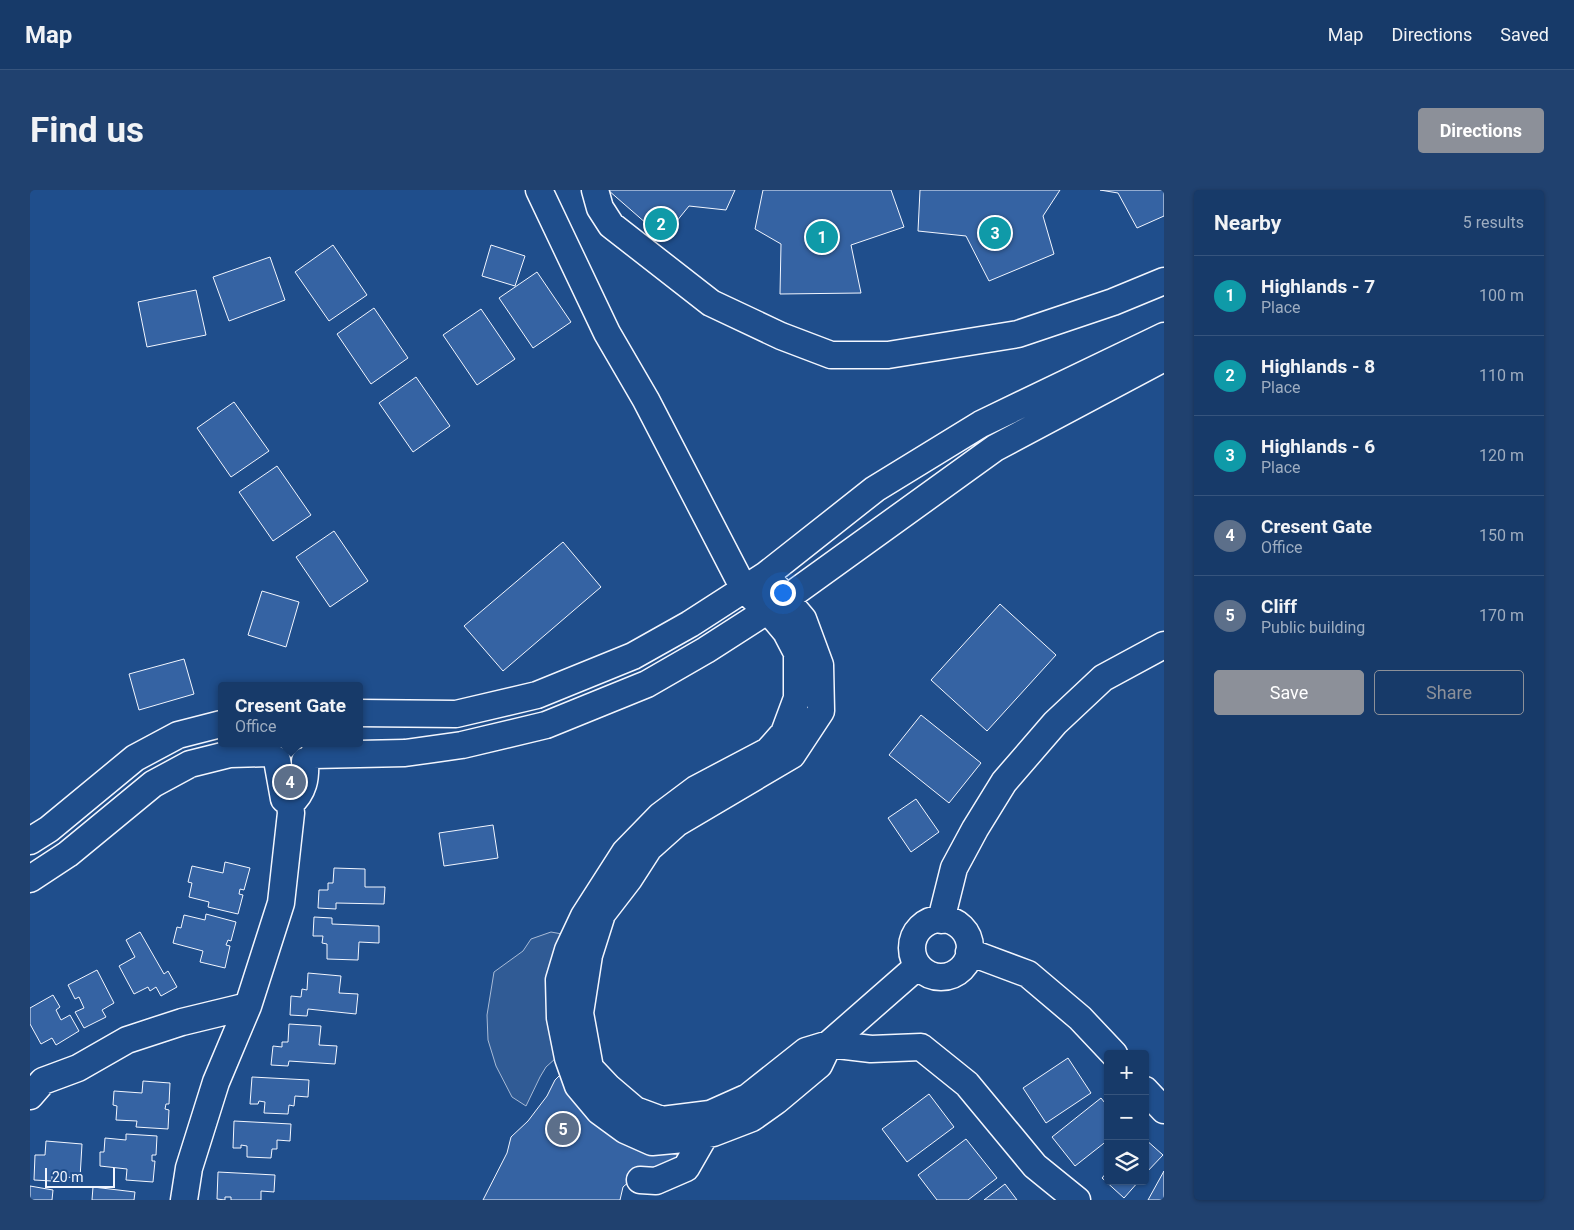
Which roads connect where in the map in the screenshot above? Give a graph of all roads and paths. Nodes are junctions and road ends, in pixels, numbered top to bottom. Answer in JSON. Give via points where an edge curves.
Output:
{"nodes":[{"id":1,"x":595,"y":190,"type":"edge"},
{"id":2,"x":544,"y":192,"type":"edge"},
{"id":3,"x":1164,"y":281,"type":"edge"},
{"id":4,"x":1164,"y":336,"type":"edge"},
{"id":5,"x":1164,"y":358,"type":"edge"},
{"id":6,"x":766,"y":575,"type":"junction"},
{"id":7,"x":744,"y":589,"type":"junction"},
{"id":8,"x":777,"y":605,"type":"junction"},
{"id":9,"x":1164,"y":644,"type":"edge"},
{"id":10,"x":363,"y":712,"type":"edge"},
{"id":11,"x":218,"y":725,"type":"edge"},
{"id":12,"x":270,"y":752,"type":"edge"},
{"id":13,"x":312,"y":753,"type":"edge"},
{"id":14,"x":290,"y":804,"type":"junction"},
{"id":15,"x":30,"y":841,"type":"edge"},
{"id":16,"x":30,"y":879,"type":"edge"},
{"id":17,"x":941,"y":920,"type":"junction"},
{"id":18,"x":969,"y":952,"type":"junction"},
{"id":19,"x":918,"y":966,"type":"junction"},
{"id":20,"x":248,"y":1006,"type":"junction"},
{"id":21,"x":830,"y":1044,"type":"junction"},
{"id":22,"x":1110,"y":1050,"type":"edge"},
{"id":23,"x":1149,"y":1094,"type":"edge"},
{"id":24,"x":30,"y":1096,"type":"edge"},
{"id":25,"x":1164,"y":1110,"type":"edge"},
{"id":26,"x":705,"y":1135,"type":"junction"},
{"id":27,"x":640,"y":1180,"type":"dead end"},
{"id":28,"x":184,"y":1200,"type":"edge"},
{"id":29,"x":1077,"y":1200,"type":"edge"}],
"edges":[{"from":1,"to":3,"type":"street","via":[[600,208],[611,225],[711,303],[831,355],[888,355],[1018,334],[1114,302]]},
{"from":2,"to":7,"type":"street","via":[[607,333],[646,400]]},
{"from":4,"to":6,"type":"street","via":[[981,424],[875,489]]},
{"from":5,"to":8,"type":"street","via":[[996,448]]},
{"from":6,"to":7,"type":"street"},
{"from":6,"to":8,"type":"street"},
{"from":7,"to":8,"type":"street"},
{"from":7,"to":10,"type":"street","via":[[634,656],[537,695],[456,714]]},
{"from":8,"to":13,"type":"street","via":[[647,684],[546,725],[462,745],[406,754]]},
{"from":8,"to":21,"type":"street","via":[[803,619],[820,665],[820,710],[792,755],[677,823],[649,848],[602,914],[589,954],[580,1013],[590,1068],[635,1110],[662,1120],[710,1114],[748,1096],[806,1052]]},
{"from":8,"to":26,"type":"street","via":[[797,653],[797,698],[784,733],[768,752],[696,789],[660,816],[624,852],[584,916],[568,950],[559,980],[560,1018],[568,1058],[578,1086],[599,1112],[625,1130],[652,1142]]},
{"from":9,"to":17,"type":"street","via":[[1103,678],[1056,723],[1004,782],[954,868]]},
{"from":11,"to":15,"type":"street","via":[[178,735],[135,758]]},
{"from":12,"to":13,"type":"street","via":[[285,763],[295,764]]},
{"from":12,"to":14,"type":"street","via":[[284,799]]},
{"from":12,"to":16,"type":"street","via":[[230,754],[190,764],[153,784],[68,854]]},
{"from":13,"to":14,"type":"street","via":[[303,787]]},
{"from":14,"to":20,"type":"street","via":[[281,903]]},
{"from":17,"to":18,"type":"street","via":[[950,921],[965,933]]},
{"from":17,"to":19,"type":"street","via":[[924,925],[913,940],[913,958]]},
{"from":18,"to":19,"type":"street","via":[[966,962],[952,975],[933,976]]},
{"from":18,"to":22,"type":"street","via":[[1028,974],[1080,1018]]},
{"from":19,"to":21,"type":"street"},
{"from":20,"to":24,"type":"street","via":[[127,1040],[78,1068],[43,1081]]},
{"from":20,"to":28,"type":"street","via":[[216,1082],[189,1168]]},
{"from":21,"to":26,"type":"street","via":[[819,1065],[776,1101],[752,1118]]},
{"from":21,"to":29,"type":"street","via":[[871,1049],[920,1047],[967,1084],[1036,1166]]},
{"from":23,"to":25,"type":"street"},
{"from":26,"to":27,"type":"street","via":[[686,1168],[656,1181]]}]}
